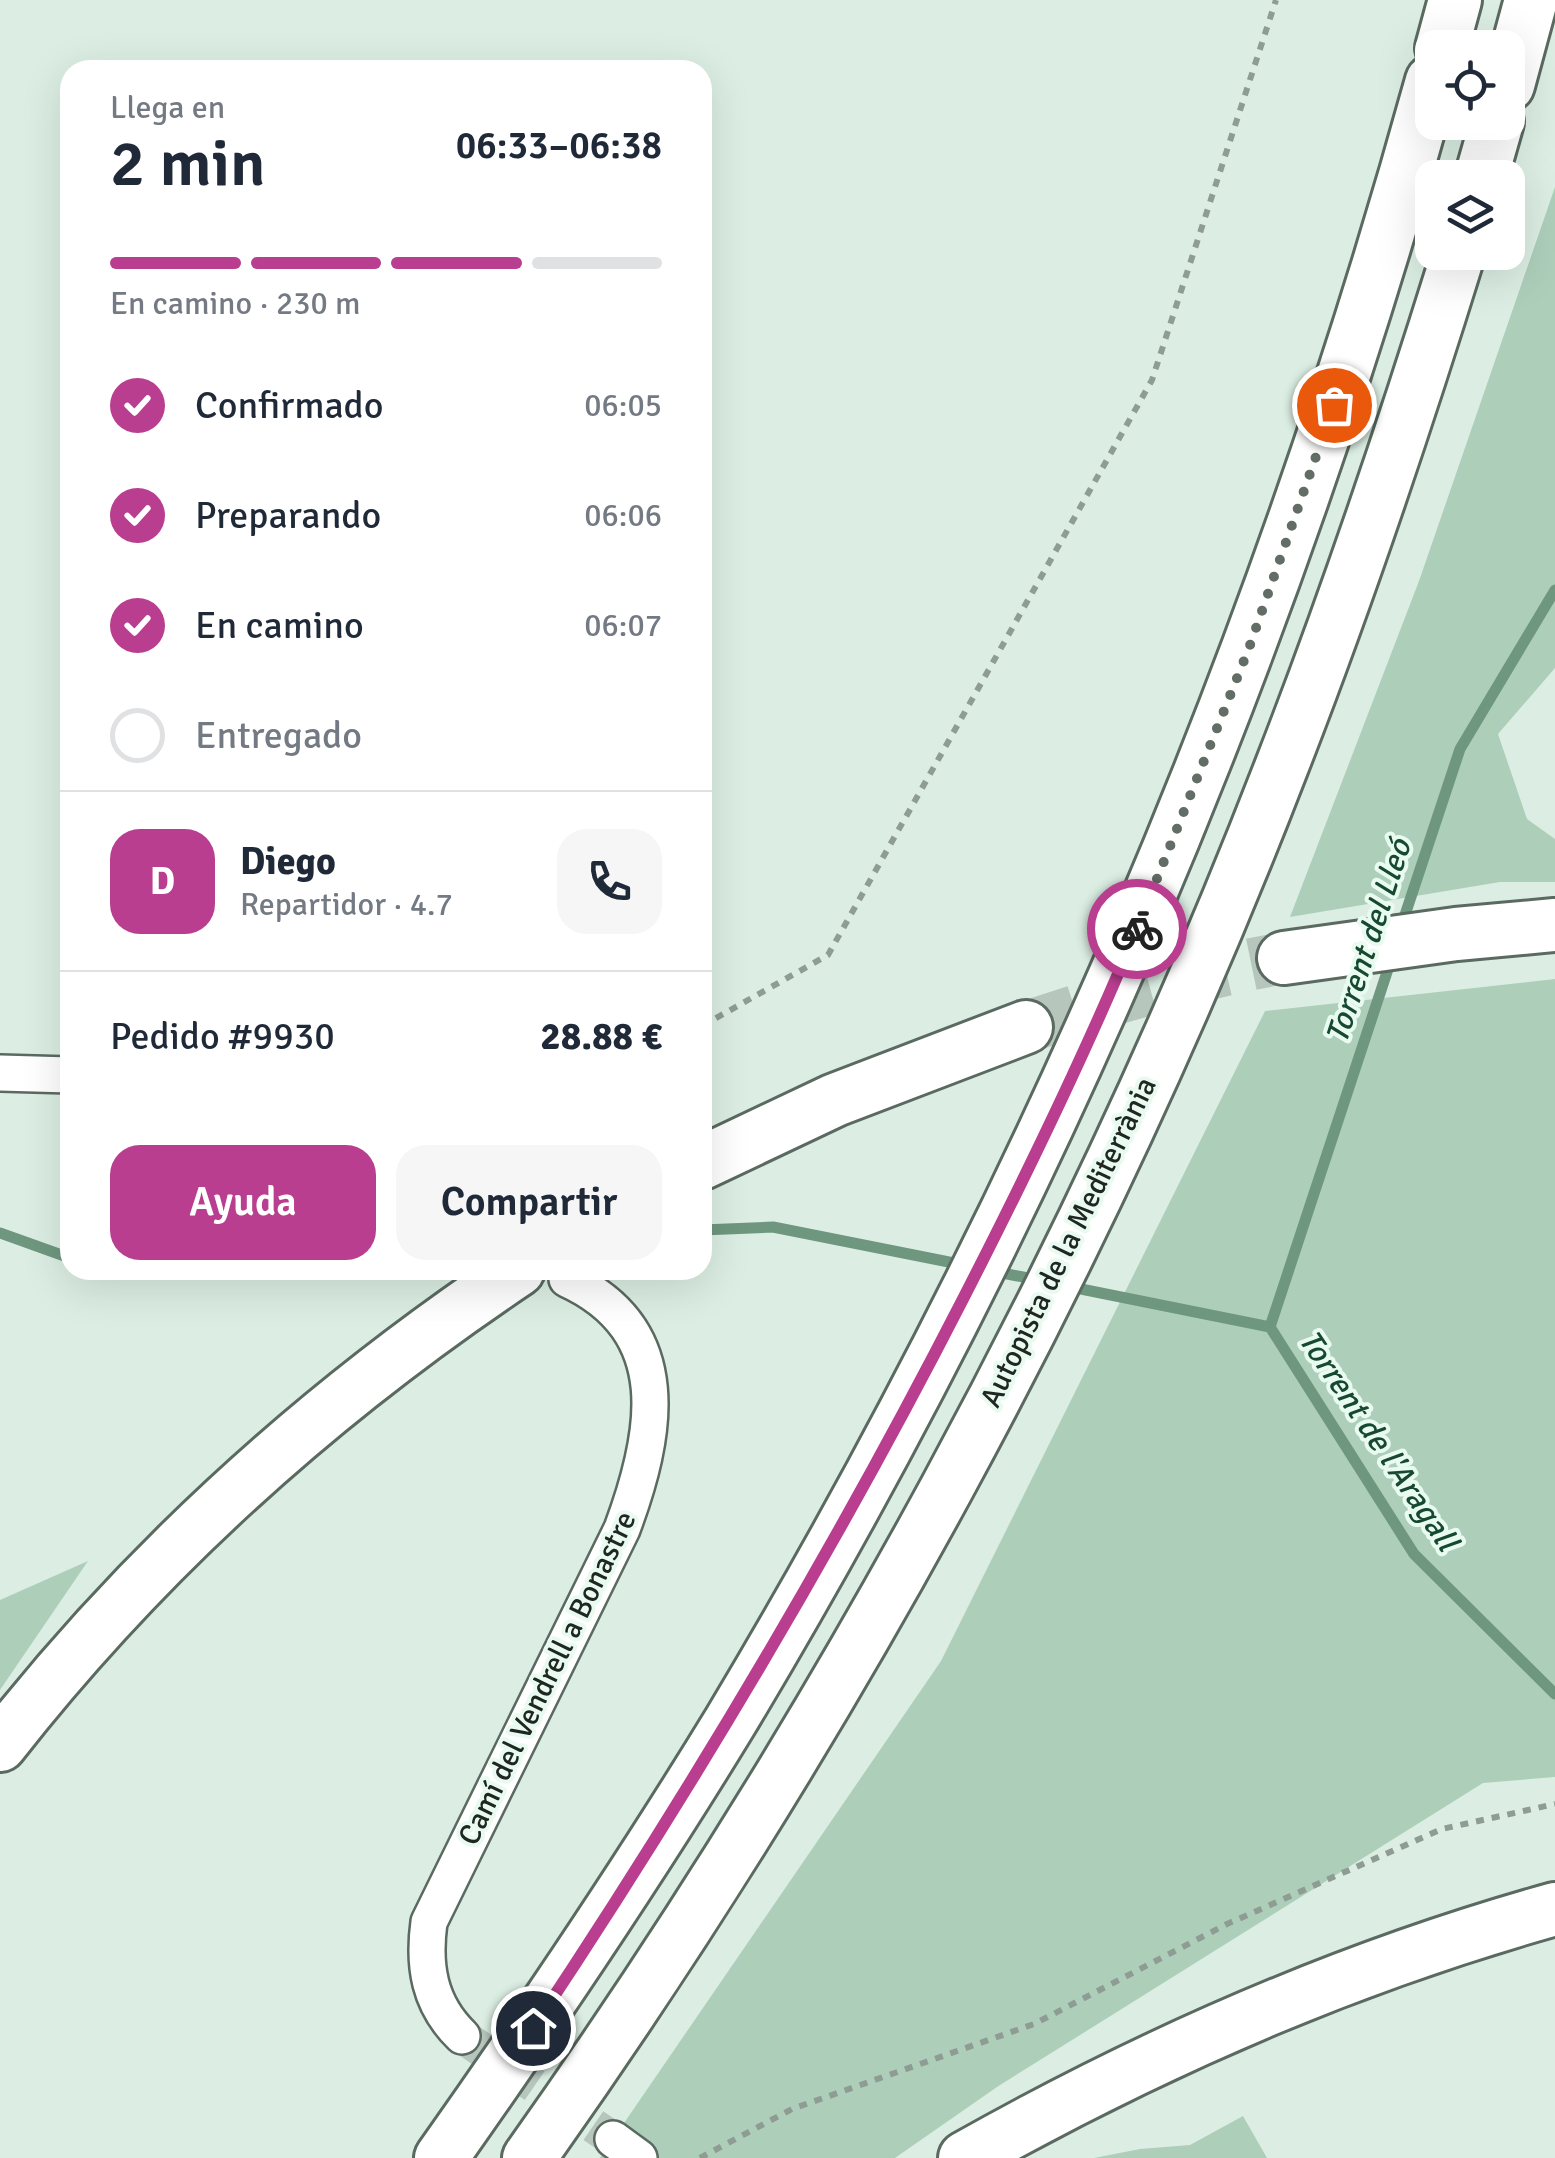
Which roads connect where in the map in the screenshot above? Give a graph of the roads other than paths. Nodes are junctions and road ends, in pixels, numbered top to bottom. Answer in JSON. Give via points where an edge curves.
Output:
{"nodes":[{"id":1,"x":1455,"y":0,"type":"edge"},
{"id":2,"x":1531,"y":0,"type":"edge"},
{"id":3,"x":1447,"y":30,"type":"edge"},
{"id":4,"x":1523,"y":30,"type":"edge"},
{"id":5,"x":1415,"y":140,"type":"edge"},
{"id":6,"x":1453,"y":270,"type":"edge"},
{"id":7,"x":1555,"y":926,"type":"edge"},
{"id":8,"x":1284,"y":958,"type":"tunnel mouth"},
{"id":9,"x":1026,"y":1027,"type":"tunnel mouth"},
{"id":10,"x":0,"y":1072,"type":"edge"},
{"id":11,"x":60,"y":1075,"type":"edge"},
{"id":12,"x":712,"y":1158,"type":"edge"},
{"id":13,"x":530,"y":1280,"type":"edge"},
{"id":14,"x":561,"y":1280,"type":"edge"},
{"id":15,"x":0,"y":1746,"type":"edge"},
{"id":16,"x":1555,"y":1909,"type":"edge"},
{"id":17,"x":462,"y":2036,"type":"tunnel mouth"},
{"id":18,"x":441,"y":2158,"type":"edge"},
{"id":19,"x":528,"y":2158,"type":"edge"},
{"id":20,"x":965,"y":2158,"type":"edge"}],
"edges":[{"from":1,"to":3,"type":"highway"},
{"from":2,"to":4,"type":"highway"},
{"from":5,"to":18,"type":"highway","via":[[1368,302],[1256,631],[1129,949],[1056,1109],[910,1402],[739,1706],[632,1879]]},
{"from":6,"to":19,"type":"highway","name":"Autopista de la Mediterrània","via":[[1280,772],[1050,1288],[966,1451],[783,1772],[686,1928]]},
{"from":7,"to":8,"type":"highway"},
{"from":9,"to":12,"type":"highway","via":[[835,1100]]},
{"from":10,"to":11,"type":"street"},
{"from":13,"to":15,"type":"highway","via":[[442,1322],[230,1496],[98,1629]]},
{"from":14,"to":17,"type":"street","name":"Camí del Vendrell a Bonastre","via":[[592,1290],[631,1329],[651,1390],[651,1424],[622,1529],[428,1922],[427,1976],[439,2008]]},
{"from":16,"to":20,"type":"highway","via":[[1356,1972],[1254,2013]]}]}
